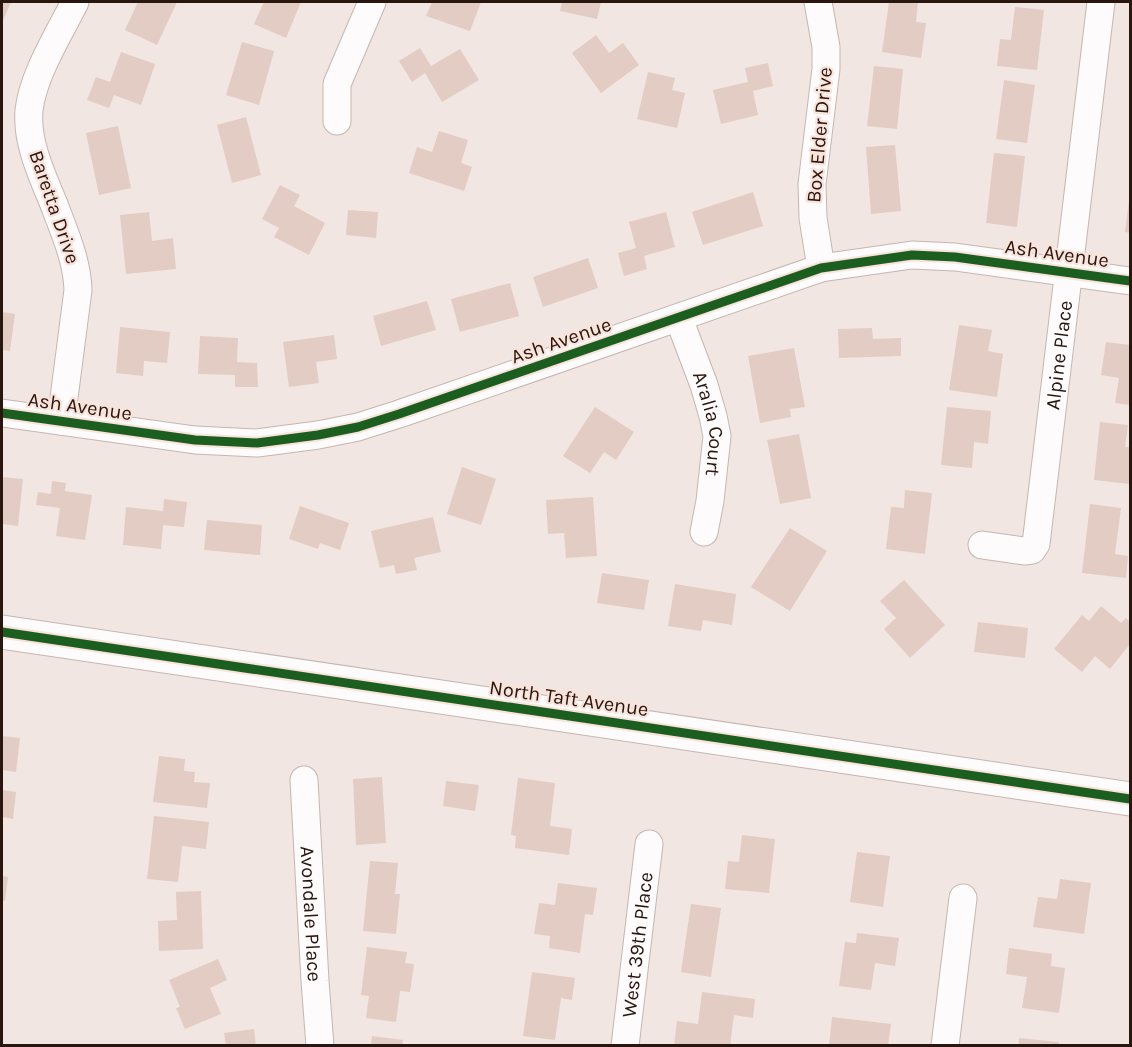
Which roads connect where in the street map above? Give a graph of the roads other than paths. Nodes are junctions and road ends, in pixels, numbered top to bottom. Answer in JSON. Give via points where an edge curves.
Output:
{"nodes":[{"id":1,"x":75,"y":2,"type":"edge"},
{"id":2,"x":372,"y":2,"type":"edge"},
{"id":3,"x":818,"y":2,"type":"edge"},
{"id":4,"x":1101,"y":2,"type":"edge"},
{"id":5,"x":337,"y":121,"type":"dead end"},
{"id":6,"x":821,"y":268,"type":"junction"},
{"id":7,"x":1068,"y":273,"type":"junction"},
{"id":8,"x":1131,"y":281,"type":"edge"},
{"id":9,"x":679,"y":319,"type":"junction"},
{"id":10,"x":2,"y":413,"type":"edge"},
{"id":11,"x":61,"y":422,"type":"junction"},
{"id":12,"x":704,"y":532,"type":"dead end"},
{"id":13,"x":982,"y":545,"type":"dead end"},
{"id":14,"x":2,"y":632,"type":"edge"},
{"id":15,"x":304,"y":780,"type":"dead end"},
{"id":16,"x":1131,"y":799,"type":"edge"},
{"id":17,"x":649,"y":844,"type":"dead end"},
{"id":18,"x":963,"y":898,"type":"dead end"},
{"id":19,"x":320,"y":1046,"type":"edge"},
{"id":20,"x":625,"y":1046,"type":"edge"},
{"id":21,"x":945,"y":1046,"type":"edge"}],
"edges":[{"from":1,"to":11,"type":"street","name":"Baretta Drive","via":[[36,81],[29,110],[34,153],[78,271]]},
{"from":2,"to":5,"type":"street","via":[[337,84]]},
{"from":3,"to":6,"type":"street","name":"Box Elder Drive","via":[[826,69],[812,184]]},
{"from":4,"to":7,"type":"street","name":"Alpine Place"},
{"from":6,"to":7,"type":"street","name":"Ash Avenue","via":[[912,255]]},
{"from":6,"to":9,"type":"street","name":"Ash Avenue"},
{"from":7,"to":8,"type":"street","name":"Ash Avenue"},
{"from":7,"to":13,"type":"street","name":"Alpine Place","via":[[1035,544],[1032,550],[1024,551]]},
{"from":9,"to":11,"type":"street","name":"Ash Avenue","via":[[399,414],[318,435],[237,443]]},
{"from":9,"to":12,"type":"street","name":"Aralia Court","via":[[704,385],[717,436]]},
{"from":10,"to":11,"type":"street","name":"Ash Avenue"},
{"from":14,"to":16,"type":"main road","name":"North Taft Avenue"},
{"from":15,"to":19,"type":"street","name":"Avondale Place"},
{"from":17,"to":20,"type":"street","name":"West 39th Place"},
{"from":18,"to":21,"type":"street"}]}
